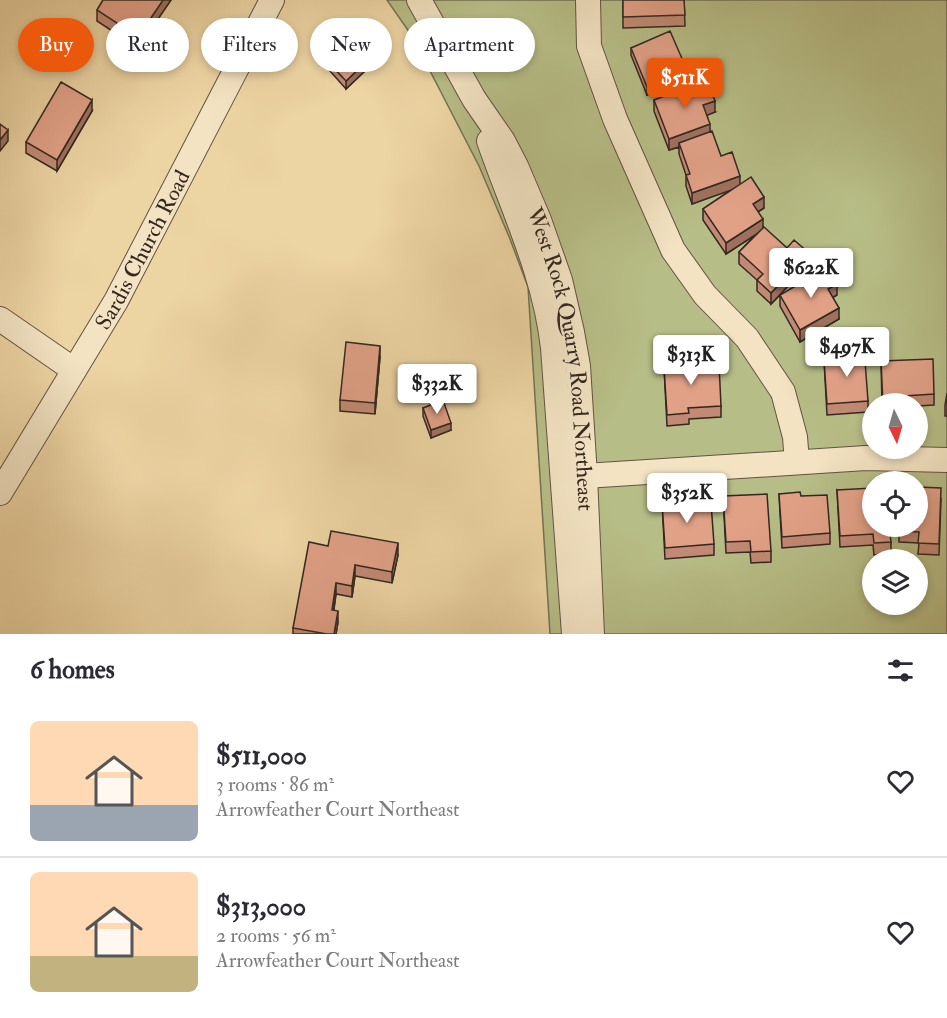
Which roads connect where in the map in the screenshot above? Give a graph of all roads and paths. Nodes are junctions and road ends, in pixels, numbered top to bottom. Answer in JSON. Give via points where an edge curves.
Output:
{"nodes":[{"id":1,"x":272,"y":0,"type":"edge"},
{"id":2,"x":419,"y":0,"type":"edge"},
{"id":3,"x":588,"y":0,"type":"edge"},
{"id":4,"x":0,"y":319,"type":"edge"},
{"id":5,"x":74,"y":370,"type":"junction"},
{"id":6,"x":947,"y":460,"type":"edge"},
{"id":7,"x":797,"y":462,"type":"junction"},
{"id":8,"x":574,"y":476,"type":"junction"},
{"id":9,"x":0,"y":493,"type":"edge"},
{"id":10,"x":574,"y":634,"type":"edge"},
{"id":11,"x":592,"y":634,"type":"edge"}],
"edges":[{"from":1,"to":5,"type":"street","name":"Sardis Church Road","via":[[116,301]]},
{"from":2,"to":8,"type":"street","name":"West Rock Quarry Road Northeast","via":[[516,166],[560,280],[578,366]]},
{"from":3,"to":7,"type":"street","via":[[589,46],[615,119],[673,250],[705,295],[747,338],[783,392]]},
{"from":4,"to":5,"type":"street"},
{"from":5,"to":9,"type":"street","name":"Sardis Church Road"},
{"from":6,"to":7,"type":"street","via":[[866,458]]},
{"from":7,"to":8,"type":"street"},
{"from":8,"to":10,"type":"street","name":"West Rock Quarry Road Northeast"},
{"from":8,"to":11,"type":"street","name":"West Rock Quarry Road Northeast"}]}
